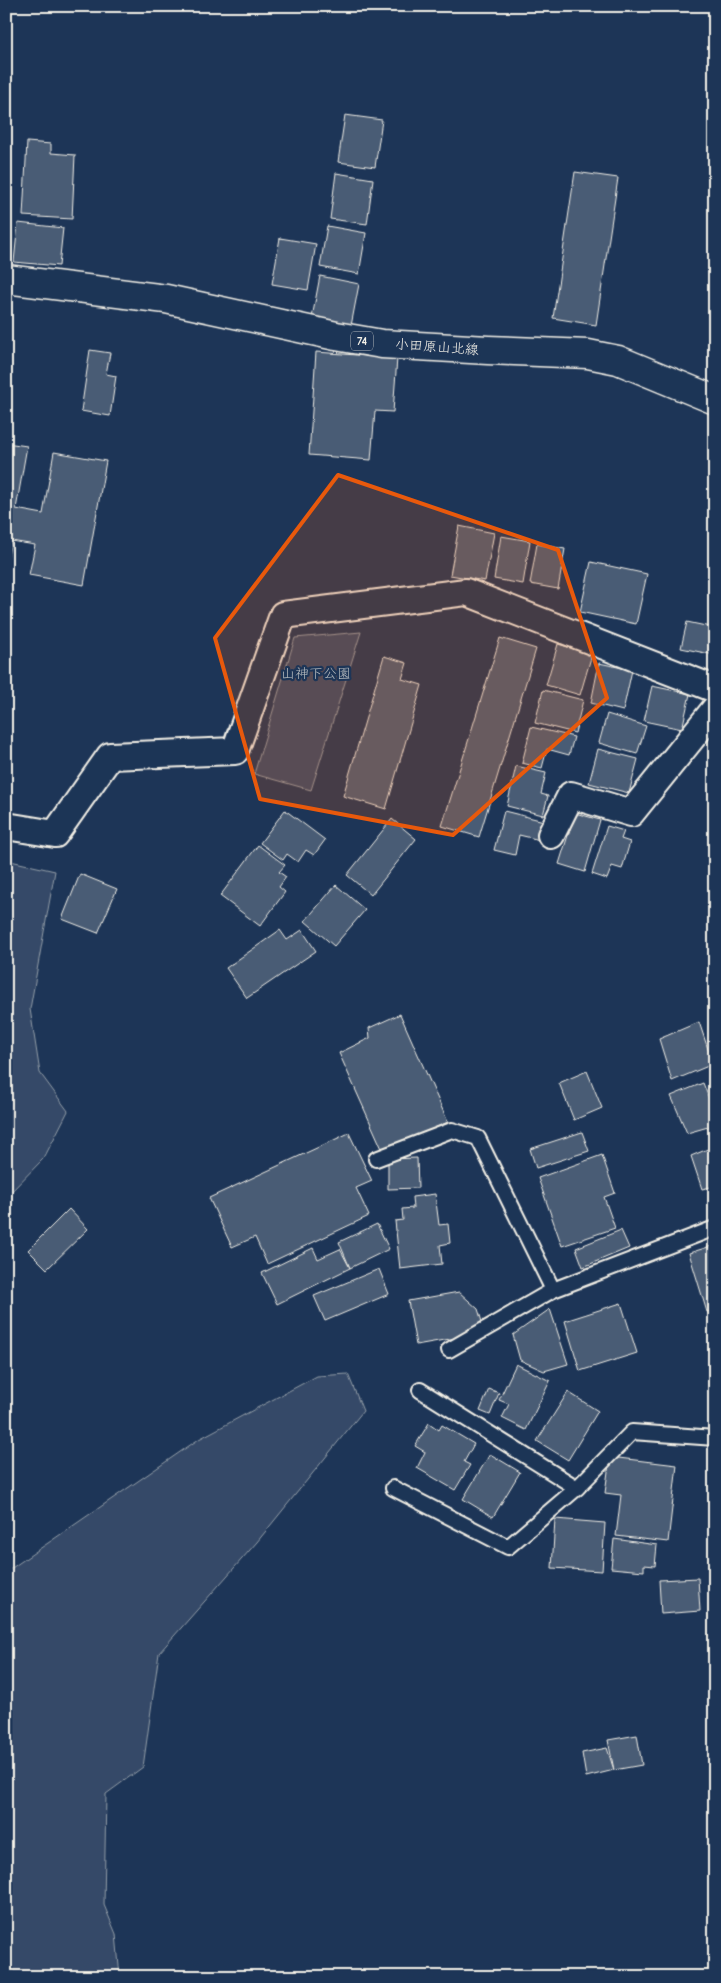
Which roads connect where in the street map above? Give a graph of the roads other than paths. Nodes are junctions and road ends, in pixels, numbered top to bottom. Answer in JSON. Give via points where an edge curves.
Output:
{"nodes":[{"id":1,"x":6,"y":279,"type":"edge"},
{"id":2,"x":715,"y":400,"type":"edge"},
{"id":3,"x":715,"y":689,"type":"edge"},
{"id":4,"x":715,"y":709,"type":"edge"},
{"id":5,"x":6,"y":826,"type":"edge"},
{"id":6,"x":551,"y":835,"type":"dead end"},
{"id":7,"x":376,"y":1159,"type":"dead end"},
{"id":8,"x":715,"y":1228,"type":"edge"},
{"id":9,"x":554,"y":1290,"type":"junction"},
{"id":10,"x":449,"y":1350,"type":"dead end"},
{"id":11,"x":420,"y":1390,"type":"dead end"},
{"id":12,"x":715,"y":1438,"type":"edge"},
{"id":13,"x":393,"y":1488,"type":"dead end"},
{"id":14,"x":577,"y":1488,"type":"junction"}],
"edges":[{"from":1,"to":2,"type":"main road","name":"小田原山北線","number":"74","via":[[166,300],[382,344],[588,354],[618,360]]},
{"from":3,"to":5,"type":"street","via":[[466,592],[283,615],[235,752],[110,756],[55,834]]},
{"from":4,"to":6,"type":"street","via":[[631,813],[571,796]]},
{"from":7,"to":9,"type":"lane","via":[[452,1130],[478,1138]]},
{"from":8,"to":9,"type":"lane"},
{"from":9,"to":10,"type":"lane"},
{"from":11,"to":14,"type":"lane"},
{"from":12,"to":14,"type":"lane","via":[[632,1432]]},
{"from":13,"to":14,"type":"lane","via":[[508,1547]]}]}
